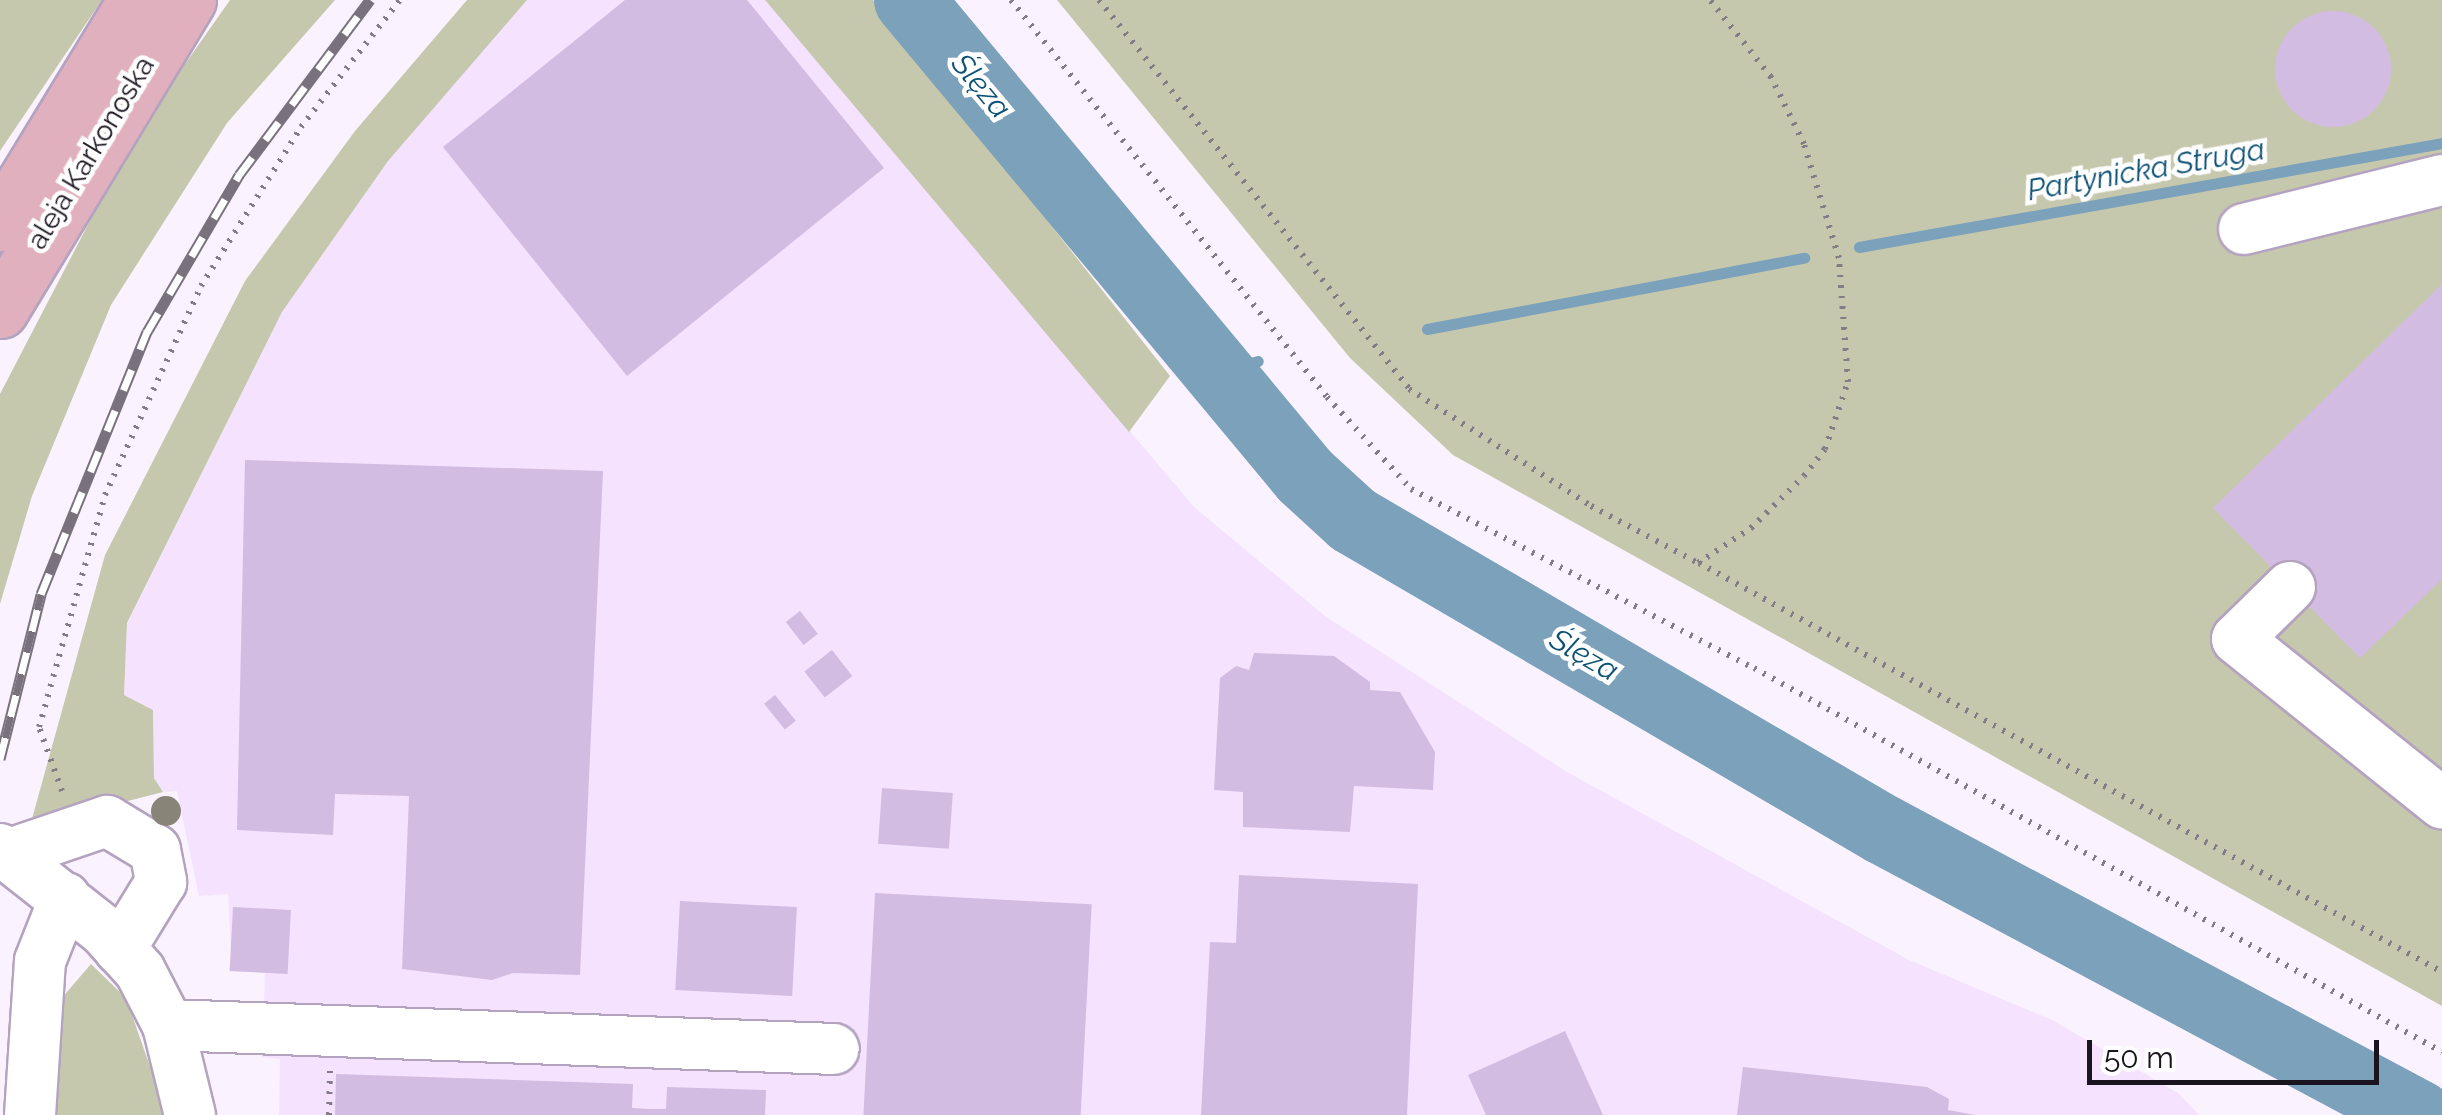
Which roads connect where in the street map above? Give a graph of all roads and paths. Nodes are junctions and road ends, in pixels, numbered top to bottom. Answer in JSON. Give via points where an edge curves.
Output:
{"nodes":[{"id":1,"x":136,"y":0,"type":"edge"},
{"id":2,"x":188,"y":0,"type":"edge"},
{"id":3,"x":400,"y":0,"type":"edge"},
{"id":4,"x":1011,"y":0,"type":"edge"},
{"id":5,"x":1099,"y":0,"type":"edge"},
{"id":6,"x":1710,"y":0,"type":"edge"},
{"id":7,"x":2442,"y":180,"type":"edge"},
{"id":8,"x":0,"y":223,"type":"edge"},
{"id":9,"x":2244,"y":228,"type":"dead end"},
{"id":10,"x":0,"y":310,"type":"edge"},
{"id":11,"x":1698,"y":562,"type":"junction"},
{"id":12,"x":2290,"y":587,"type":"dead end"},
{"id":13,"x":2442,"y":803,"type":"edge"},
{"id":14,"x":76,"y":827,"type":"junction"},
{"id":15,"x":4,"y":852,"type":"edge"},
{"id":16,"x":65,"y":898,"type":"junction"},
{"id":17,"x":120,"y":950,"type":"junction"},
{"id":18,"x":2442,"y":972,"type":"edge"},
{"id":19,"x":168,"y":1025,"type":"junction"},
{"id":20,"x":834,"y":1050,"type":"dead end"},
{"id":21,"x":2442,"y":1052,"type":"edge"},
{"id":22,"x":330,"y":1105,"type":"dead end"},
{"id":23,"x":30,"y":1115,"type":"edge"},
{"id":24,"x":190,"y":1115,"type":"edge"},
{"id":25,"x":319,"y":1115,"type":"edge"}],
"edges":[{"from":1,"to":8,"type":"main road","name":"aleja Karkonoska"},
{"from":2,"to":10,"type":"main road","name":"aleja Karkonoska"},
{"from":3,"to":14,"type":"path","via":[[301,128],[227,242],[105,495],[39,727]]},
{"from":4,"to":21,"type":"path","via":[[1327,397],[1410,489],[1856,724]]},
{"from":5,"to":11,"type":"path","via":[[1409,389],[1591,506]]},
{"from":6,"to":11,"type":"path","via":[[1772,77],[1804,144],[1840,258],[1848,382],[1826,449],[1804,476],[1751,528]]},
{"from":7,"to":9,"type":"street"},
{"from":11,"to":18,"type":"path"},
{"from":12,"to":13,"type":"street","via":[[2238,638]]},
{"from":14,"to":15,"type":"street"},
{"from":14,"to":17,"type":"street","via":[[107,821],[155,850],[161,882]]},
{"from":15,"to":16,"type":"street"},
{"from":16,"to":17,"type":"street"},
{"from":16,"to":23,"type":"street","via":[[40,961]]},
{"from":17,"to":19,"type":"street"},
{"from":19,"to":20,"type":"street"},
{"from":19,"to":24,"type":"street"},
{"from":22,"to":25,"type":"path"}]}
